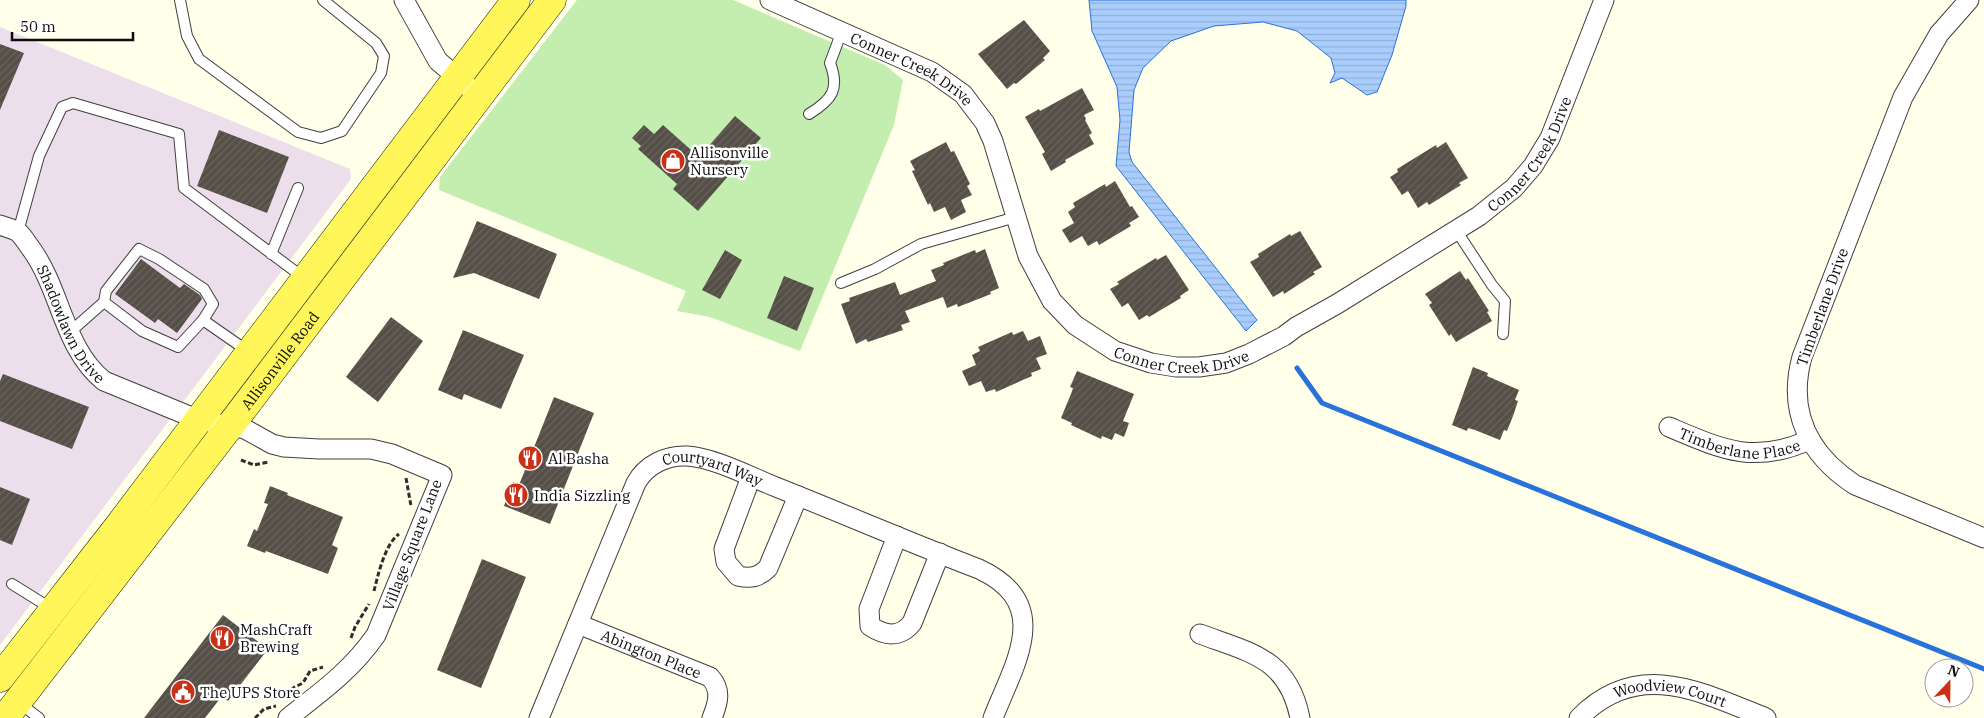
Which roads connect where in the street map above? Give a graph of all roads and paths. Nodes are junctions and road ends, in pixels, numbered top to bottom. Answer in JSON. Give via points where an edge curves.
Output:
{"nodes":[{"id":1,"x":180,"y":0,"type":"edge"},
{"id":2,"x":323,"y":0,"type":"edge"},
{"id":3,"x":404,"y":0,"type":"edge"},
{"id":4,"x":516,"y":0,"type":"edge"},
{"id":5,"x":552,"y":0,"type":"edge"},
{"id":6,"x":770,"y":0,"type":"edge"},
{"id":7,"x":1604,"y":0,"type":"edge"},
{"id":8,"x":1969,"y":0,"type":"edge"},
{"id":9,"x":842,"y":31,"type":"junction"},
{"id":10,"x":457,"y":77,"type":"junction"},
{"id":11,"x":479,"y":96,"type":"junction"},
{"id":12,"x":809,"y":114,"type":"dead end"},
{"id":13,"x":298,"y":188,"type":"dead end"},
{"id":14,"x":1016,"y":217,"type":"junction"},
{"id":15,"x":0,"y":225,"type":"edge"},
{"id":16,"x":1456,"y":230,"type":"junction"},
{"id":17,"x":18,"y":232,"type":"junction"},
{"id":18,"x":271,"y":254,"type":"junction"},
{"id":19,"x":305,"y":279,"type":"junction"},
{"id":20,"x":841,"y":282,"type":"dead end"},
{"id":21,"x":104,"y":302,"type":"junction"},
{"id":22,"x":203,"y":320,"type":"junction"},
{"id":23,"x":70,"y":332,"type":"junction"},
{"id":24,"x":1503,"y":334,"type":"dead end"},
{"id":25,"x":249,"y":353,"type":"junction"},
{"id":26,"x":215,"y":423,"type":"junction"},
{"id":27,"x":1669,"y":427,"type":"dead end"},
{"id":28,"x":1809,"y":440,"type":"junction"},
{"id":29,"x":241,"y":460,"type":"dead end"},
{"id":30,"x":276,"y":463,"type":"dead end"},
{"id":31,"x":401,"y":474,"type":"dead end"},
{"id":32,"x":751,"y":477,"type":"junction"},
{"id":33,"x":798,"y":496,"type":"junction"},
{"id":34,"x":408,"y":513,"type":"dead end"},
{"id":35,"x":403,"y":527,"type":"dead end"},
{"id":36,"x":897,"y":536,"type":"junction"},
{"id":37,"x":1984,"y":538,"type":"edge"},
{"id":38,"x":940,"y":553,"type":"junction"},
{"id":39,"x":12,"y":584,"type":"dead end"},
{"id":40,"x":374,"y":593,"type":"dead end"},
{"id":41,"x":371,"y":599,"type":"dead end"},
{"id":42,"x":64,"y":619,"type":"junction"},
{"id":43,"x":578,"y":624,"type":"junction"},
{"id":44,"x":1200,"y":634,"type":"dead end"},
{"id":45,"x":351,"y":641,"type":"dead end"},
{"id":46,"x":328,"y":663,"type":"dead end"},
{"id":47,"x":0,"y":678,"type":"edge"},
{"id":48,"x":285,"y":700,"type":"dead end"},
{"id":49,"x":11,"y":710,"type":"edge"},
{"id":50,"x":285,"y":711,"type":"edge"},
{"id":51,"x":545,"y":716,"type":"edge"},
{"id":52,"x":39,"y":718,"type":"edge"},
{"id":53,"x":255,"y":718,"type":"edge"},
{"id":54,"x":712,"y":718,"type":"edge"},
{"id":55,"x":993,"y":718,"type":"edge"},
{"id":56,"x":1300,"y":718,"type":"edge"},
{"id":57,"x":1579,"y":718,"type":"edge"},
{"id":58,"x":1766,"y":718,"type":"edge"}],
"edges":[{"from":1,"to":2,"type":"lane","via":[[187,36],[199,59],[298,132],[321,138],[342,131],[381,73],[384,56],[376,43]]},
{"from":3,"to":10,"type":"street","via":[[438,60]]},
{"from":4,"to":10,"type":"main road","name":"Allisonville Road"},
{"from":5,"to":11,"type":"main road","name":"Allisonville Road"},
{"from":6,"to":9,"type":"street","name":"Conner Creek Drive"},
{"from":7,"to":16,"type":"street","name":"Conner Creek Drive","via":[[1550,138],[1533,166],[1514,188]]},
{"from":8,"to":28,"type":"street","name":"Timberlane Drive","via":[[1939,34],[1903,97],[1802,358],[1798,394]]},
{"from":9,"to":12,"type":"lane","via":[[830,63],[835,87],[829,99]]},
{"from":9,"to":14,"type":"street","name":"Conner Creek Drive","via":[[932,72],[963,94],[985,123],[993,141]]},
{"from":10,"to":11,"type":"street"},
{"from":10,"to":19,"type":"main road","name":"Allisonville Road"},
{"from":11,"to":26,"type":"main road","name":"Allisonville Road"},
{"from":13,"to":18,"type":"lane"},
{"from":14,"to":16,"type":"street","name":"Conner Creek Drive","via":[[1028,256],[1045,290],[1076,325],[1115,351],[1151,364],[1176,367],[1226,363],[1268,346]]},
{"from":14,"to":20,"type":"lane","via":[[921,244],[875,269]]},
{"from":15,"to":17,"type":"street"},
{"from":16,"to":24,"type":"lane","via":[[1505,301]]},
{"from":17,"to":18,"type":"lane","via":[[39,156],[62,108],[73,103],[179,134],[184,188]]},
{"from":17,"to":23,"type":"street","name":"Shadowlawn Drive","via":[[42,264]]},
{"from":18,"to":19,"type":"lane"},
{"from":19,"to":25,"type":"main road","name":"Allisonville Road"},
{"from":21,"to":22,"type":"lane","via":[[142,331],[178,347]]},
{"from":21,"to":22,"type":"lane","via":[[106,291],[139,249],[204,289],[214,304]]},
{"from":21,"to":23,"type":"lane"},
{"from":22,"to":25,"type":"lane"},
{"from":23,"to":26,"type":"street","name":"Shadowlawn Drive","via":[[84,361],[104,381]]},
{"from":25,"to":26,"type":"main road","name":"Allisonville Road"},
{"from":26,"to":42,"type":"main road","name":"Allisonville Road"},
{"from":26,"to":50,"type":"street","name":"Village Square Lane","via":[[245,430],[261,440],[284,447],[381,451],[442,475],[376,635],[348,670]]},
{"from":27,"to":28,"type":"street","name":"Timberlane Place","via":[[1713,445],[1748,453],[1794,448]]},
{"from":28,"to":37,"type":"street","name":"Timberlane Drive","via":[[1841,476],[1855,485]]},
{"from":29,"to":30,"type":"path","via":[[254,465]]},
{"from":31,"to":34,"type":"path","via":[[406,476],[411,507]]},
{"from":32,"to":33,"type":"street","name":"Courtyard Way"},
{"from":32,"to":33,"type":"street","via":[[724,549],[726,562],[738,576],[754,578],[768,568]]},
{"from":32,"to":43,"type":"street","name":"Courtyard Way","via":[[705,459],[685,456],[669,458],[640,475],[628,497]]},
{"from":33,"to":36,"type":"street","name":"Courtyard Way"},
{"from":35,"to":40,"type":"path","via":[[393,539],[380,566]]},
{"from":36,"to":38,"type":"street","name":"Courtyard Way"},
{"from":36,"to":38,"type":"street","via":[[869,609],[870,626],[884,633],[899,634],[912,623]]},
{"from":38,"to":55,"type":"street","name":"Courtyard Way","via":[[994,576],[1008,587],[1023,617],[1023,639]]},
{"from":39,"to":42,"type":"lane"},
{"from":41,"to":45,"type":"path"},
{"from":42,"to":47,"type":"main road","name":"Allisonville Road"},
{"from":42,"to":49,"type":"main road","name":"Allisonville Road"},
{"from":43,"to":51,"type":"street","name":"Courtyard Way"},
{"from":43,"to":54,"type":"street","name":"Abington Place","via":[[710,677],[719,697]]},
{"from":44,"to":56,"type":"street","via":[[1257,657],[1278,671],[1292,690]]},
{"from":46,"to":48,"type":"path","via":[[310,671],[303,684],[293,688]]},
{"from":49,"to":52,"type":"lane"},
{"from":50,"to":53,"type":"path","via":[[264,710]]},
{"from":57,"to":58,"type":"street","name":"Woodview Court","via":[[1597,703],[1619,692],[1661,684],[1698,691]]}]}
